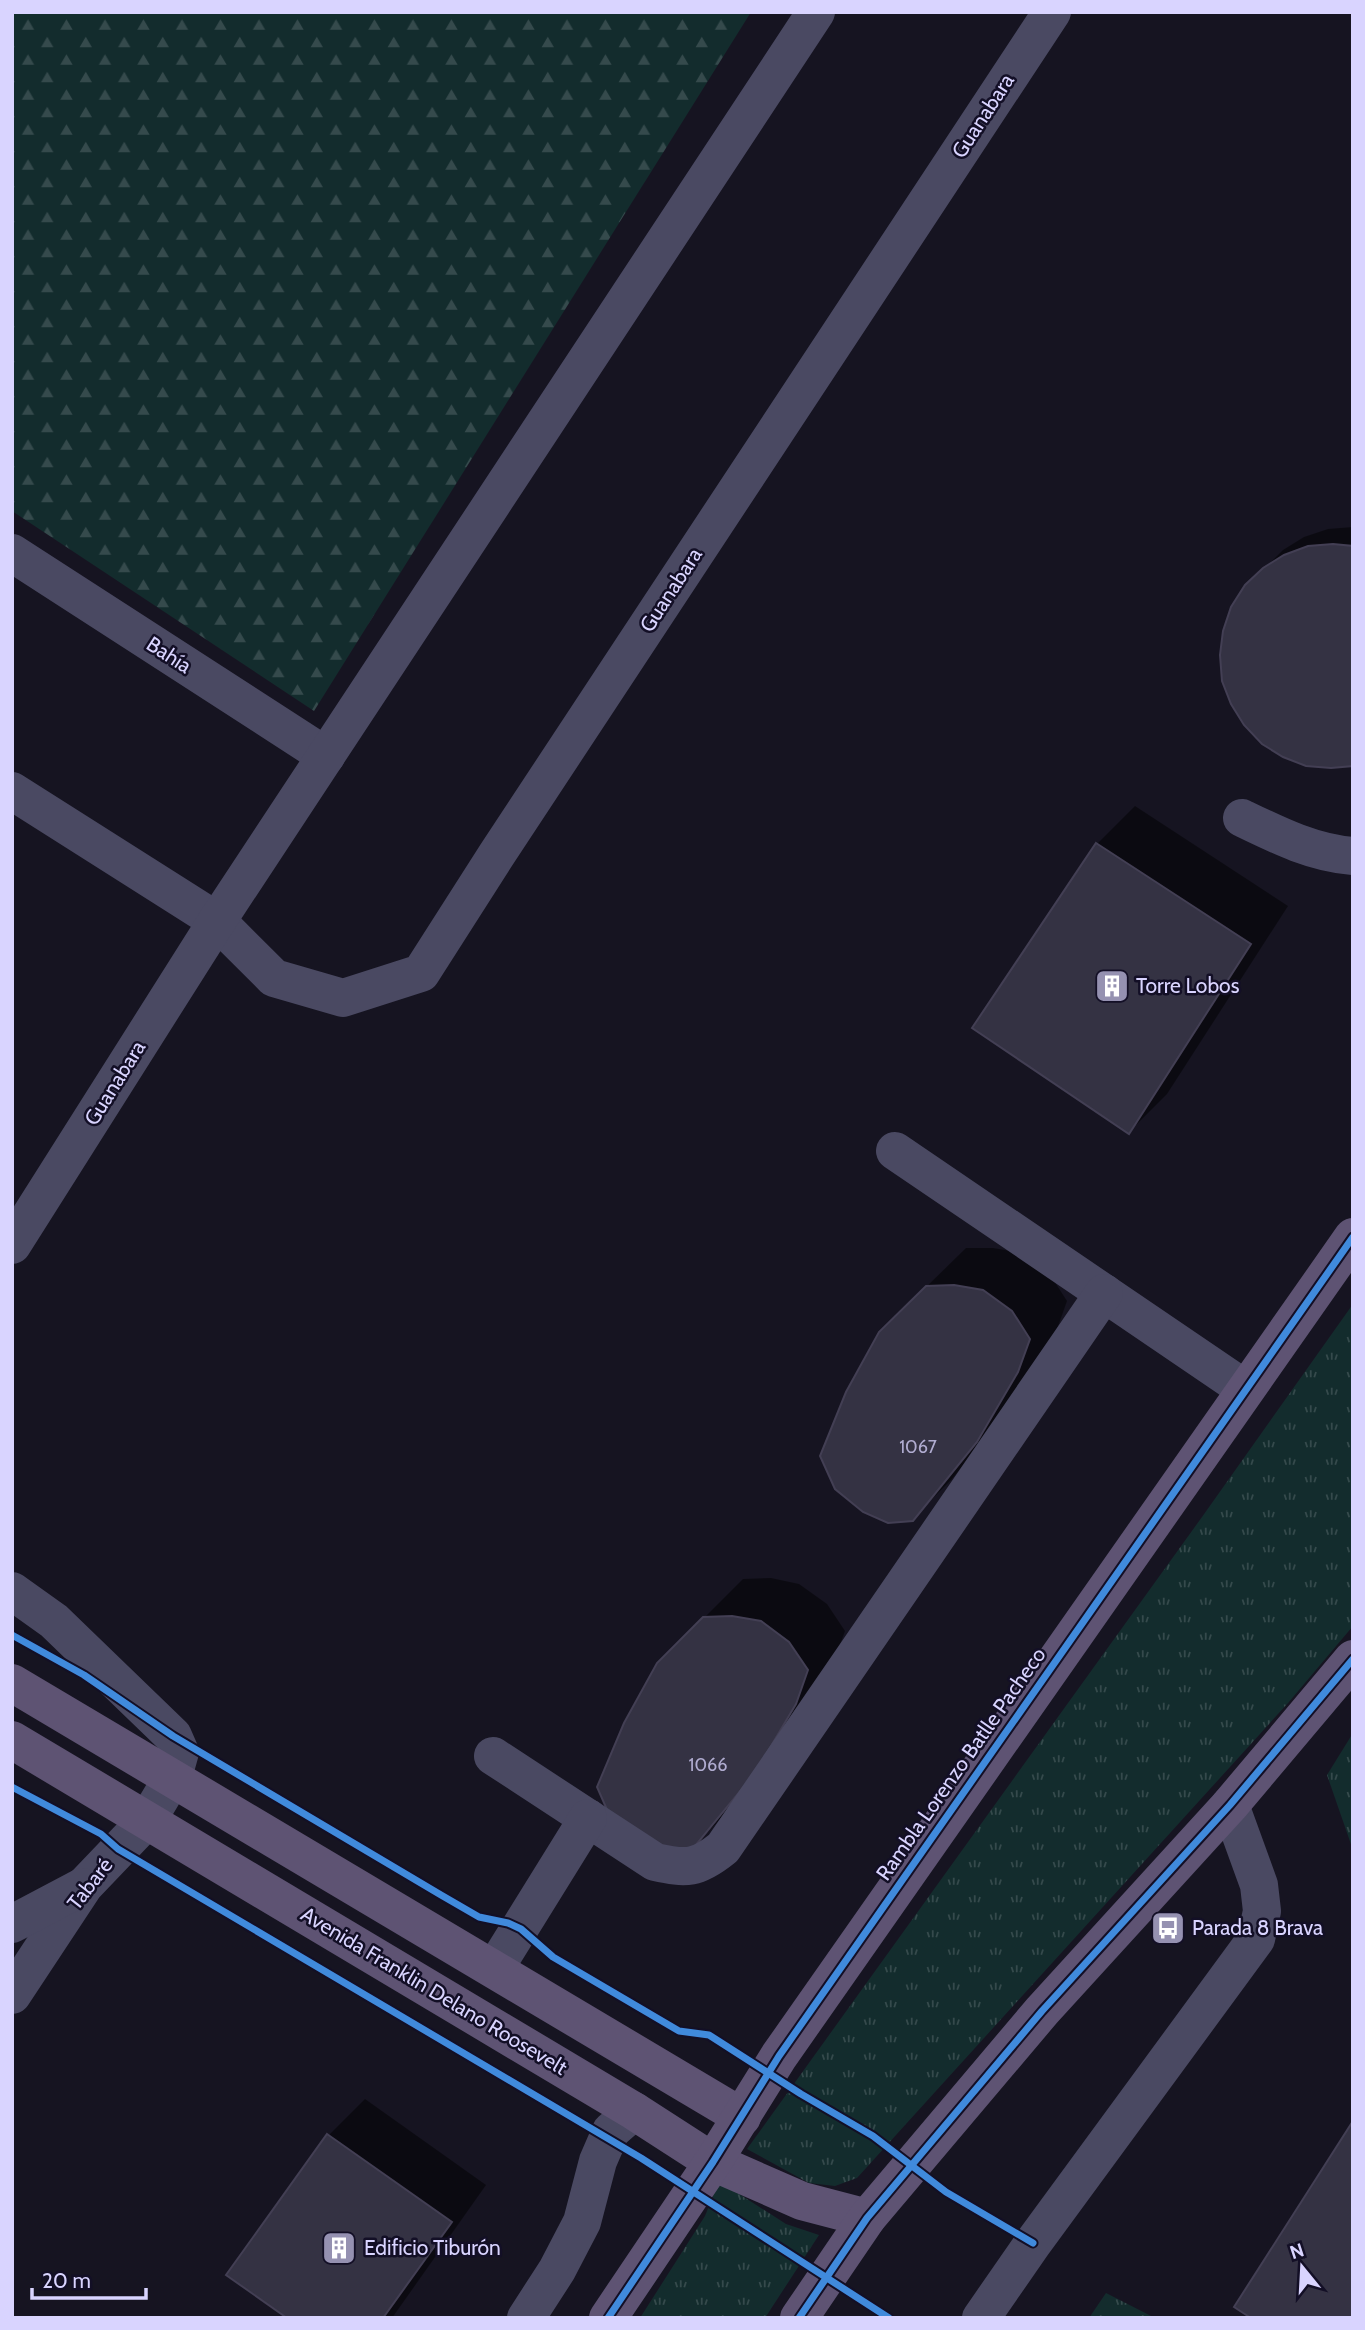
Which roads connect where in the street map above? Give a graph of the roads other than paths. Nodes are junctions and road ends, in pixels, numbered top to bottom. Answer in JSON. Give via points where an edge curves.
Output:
{"nodes":[{"id":1,"x":816,"y":12,"type":"edge"},
{"id":2,"x":1052,"y":12,"type":"edge"},
{"id":3,"x":12,"y":553,"type":"edge"},
{"id":4,"x":327,"y":756,"type":"junction"},
{"id":5,"x":12,"y":792,"type":"edge"},
{"id":6,"x":1242,"y":818,"type":"dead end"},
{"id":7,"x":1353,"y":856,"type":"edge"},
{"id":8,"x":218,"y":921,"type":"junction"},
{"id":9,"x":895,"y":1152,"type":"dead end"},
{"id":10,"x":1353,"y":1237,"type":"edge"},
{"id":11,"x":12,"y":1245,"type":"edge"},
{"id":12,"x":1104,"y":1293,"type":"junction"},
{"id":13,"x":1245,"y":1389,"type":"junction"},
{"id":14,"x":12,"y":1591,"type":"edge"},
{"id":15,"x":1353,"y":1659,"type":"edge"},
{"id":16,"x":12,"y":1682,"type":"edge"},
{"id":17,"x":12,"y":1740,"type":"edge"},
{"id":18,"x":493,"y":1756,"type":"dead end"},
{"id":19,"x":173,"y":1777,"type":"junction"},
{"id":20,"x":1230,"y":1805,"type":"junction"},
{"id":21,"x":588,"y":1818,"type":"junction"},
{"id":22,"x":148,"y":1819,"type":"junction"},
{"id":23,"x":84,"y":1886,"type":"junction"},
{"id":24,"x":12,"y":1924,"type":"edge"},
{"id":25,"x":495,"y":1968,"type":"junction"},
{"id":26,"x":12,"y":1995,"type":"edge"},
{"id":27,"x":634,"y":2111,"type":"junction"},
{"id":28,"x":742,"y":2117,"type":"junction"},
{"id":29,"x":713,"y":2162,"type":"junction"},
{"id":30,"x":867,"y":2218,"type":"junction"},
{"id":31,"x":526,"y":2318,"type":"edge"},
{"id":32,"x":608,"y":2318,"type":"edge"},
{"id":33,"x":799,"y":2318,"type":"edge"},
{"id":34,"x":981,"y":2318,"type":"edge"}],
"edges":[{"from":1,"to":4,"type":"street","name":"Guanabara"},
{"from":2,"to":8,"type":"street","name":"Guanabara","via":[[421,973],[342,998],[274,978]]},
{"from":3,"to":4,"type":"street","name":"Bahía"},
{"from":4,"to":8,"type":"street","name":"Guanabara"},
{"from":5,"to":8,"type":"street"},
{"from":6,"to":7,"type":"street","via":[[1283,838]]},
{"from":8,"to":11,"type":"street","name":"Guanabara"},
{"from":9,"to":12,"type":"street"},
{"from":10,"to":13,"type":"main road","name":"Rambla Lorenzo Batlle Pacheco"},
{"from":12,"to":13,"type":"street"},
{"from":12,"to":21,"type":"street","via":[[723,1848],[703,1864],[655,1863]]},
{"from":13,"to":28,"type":"main road","name":"Rambla Lorenzo Batlle Pacheco","via":[[779,2056]]},
{"from":14,"to":19,"type":"street","via":[[54,1621],[173,1736],[180,1752]]},
{"from":15,"to":20,"type":"main road"},
{"from":16,"to":19,"type":"main road"},
{"from":17,"to":22,"type":"main road","name":"Avenida Franklin Delano Roosevelt"},
{"from":18,"to":21,"type":"street"},
{"from":19,"to":22,"type":"street","name":"Tabaré"},
{"from":19,"to":25,"type":"main road"},
{"from":20,"to":30,"type":"main road","via":[[1042,2011]]},
{"from":20,"to":34,"type":"street","via":[[1259,1885],[1262,1911],[1256,1939]]},
{"from":21,"to":25,"type":"street"},
{"from":22,"to":23,"type":"street","name":"Tabaré"},
{"from":22,"to":27,"type":"main road","name":"Avenida Franklin Delano Roosevelt"},
{"from":23,"to":24,"type":"street"},
{"from":23,"to":26,"type":"street","name":"Tabaré"},
{"from":25,"to":28,"type":"main road"},
{"from":27,"to":29,"type":"main road","name":"Avenida Franklin Delano Roosevelt"},
{"from":27,"to":31,"type":"street","via":[[611,2131],[582,2222]]},
{"from":28,"to":29,"type":"main road","name":"Rambla Lorenzo Batlle Pacheco"},
{"from":29,"to":30,"type":"main road","name":"Avenida Franklin Delano Roosevelt","via":[[802,2201]]},
{"from":29,"to":32,"type":"main road","name":"Rambla Lorenzo Batlle Pacheco"},
{"from":30,"to":33,"type":"main road"}]}
